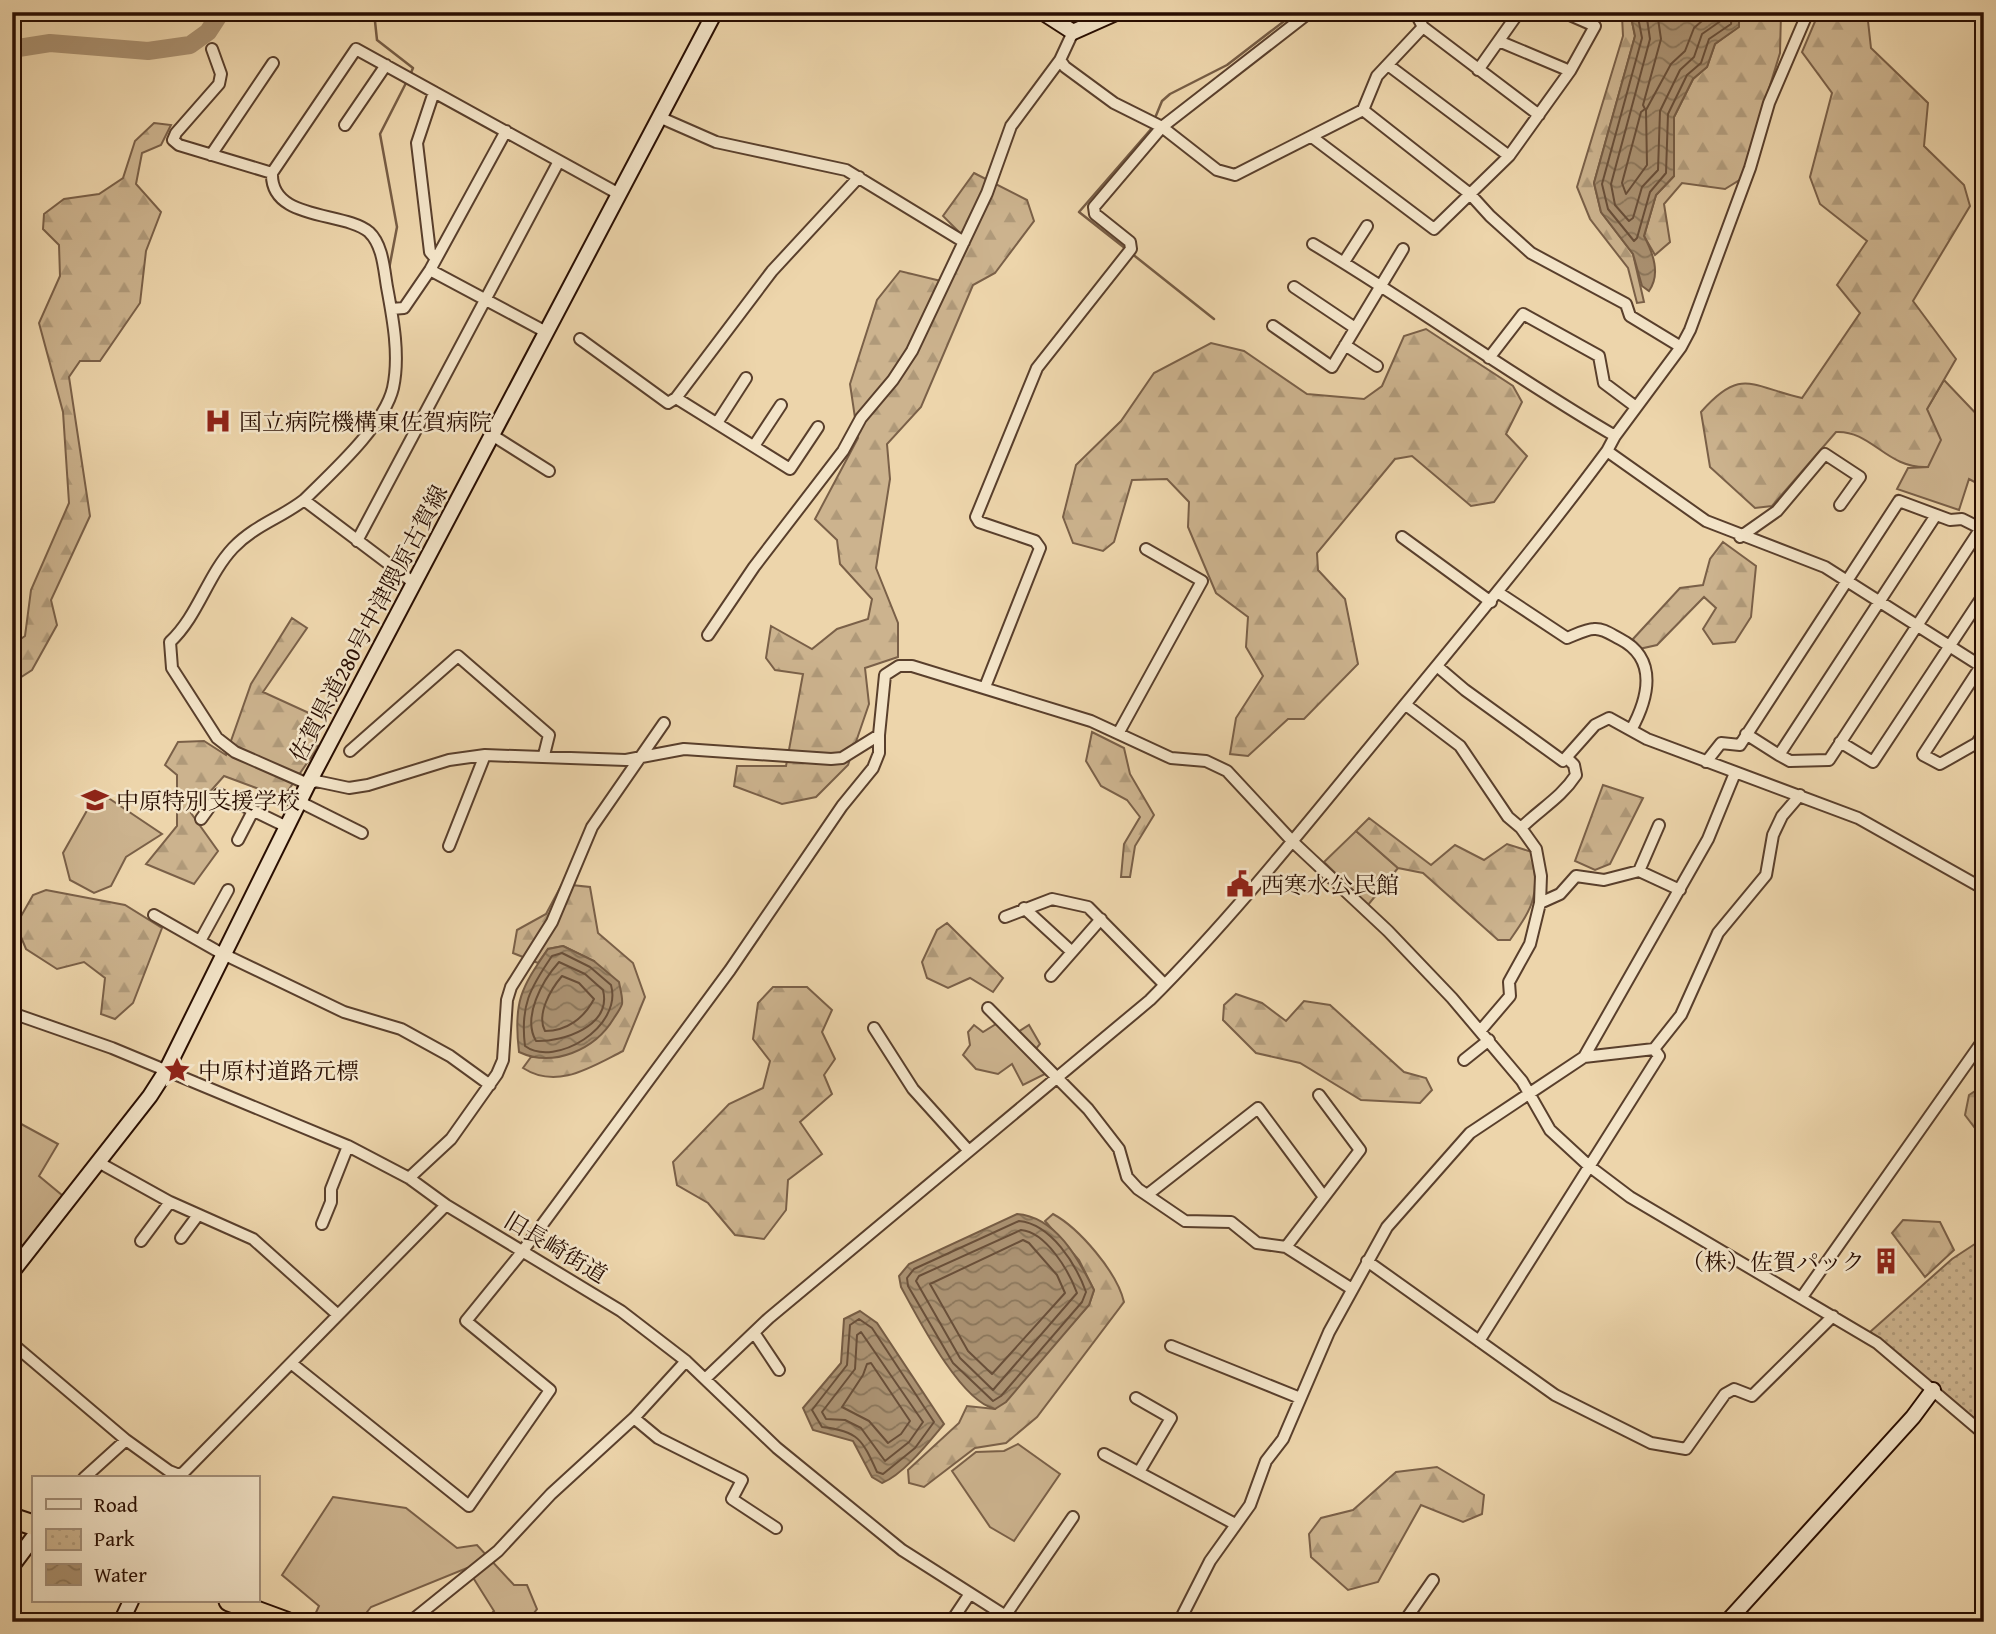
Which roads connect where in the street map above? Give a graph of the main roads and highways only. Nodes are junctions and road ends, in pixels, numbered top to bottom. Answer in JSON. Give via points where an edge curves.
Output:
{"nodes":[{"id":1,"x":715,"y":12,"type":"edge"},
{"id":2,"x":1042,"y":12,"type":"edge"},
{"id":3,"x":1118,"y":12,"type":"edge"},
{"id":4,"x":12,"y":1272,"type":"edge"},
{"id":5,"x":1933,"y":1390,"type":"road end"},
{"id":6,"x":12,"y":1518,"type":"edge"},
{"id":7,"x":32,"y":1525,"type":"edge"},
{"id":8,"x":32,"y":1539,"type":"edge"},
{"id":9,"x":12,"y":1566,"type":"edge"},
{"id":10,"x":131,"y":1602,"type":"edge"},
{"id":11,"x":232,"y":1602,"type":"edge"},
{"id":12,"x":121,"y":1622,"type":"edge"},
{"id":13,"x":286,"y":1622,"type":"edge"},
{"id":14,"x":1727,"y":1622,"type":"edge"}],
"edges":[{"from":1,"to":4,"type":"main road","name":"佐賀県道280号中津隈原古賀線","via":[[308,784],[166,1071]]},
{"from":2,"to":3,"type":"main road","via":[[1073,32]]},
{"from":5,"to":14,"type":"main road"},
{"from":6,"to":7,"type":"highway"},
{"from":8,"to":9,"type":"main road"},
{"from":10,"to":12,"type":"main road"},
{"from":11,"to":13,"type":"highway"}]}
